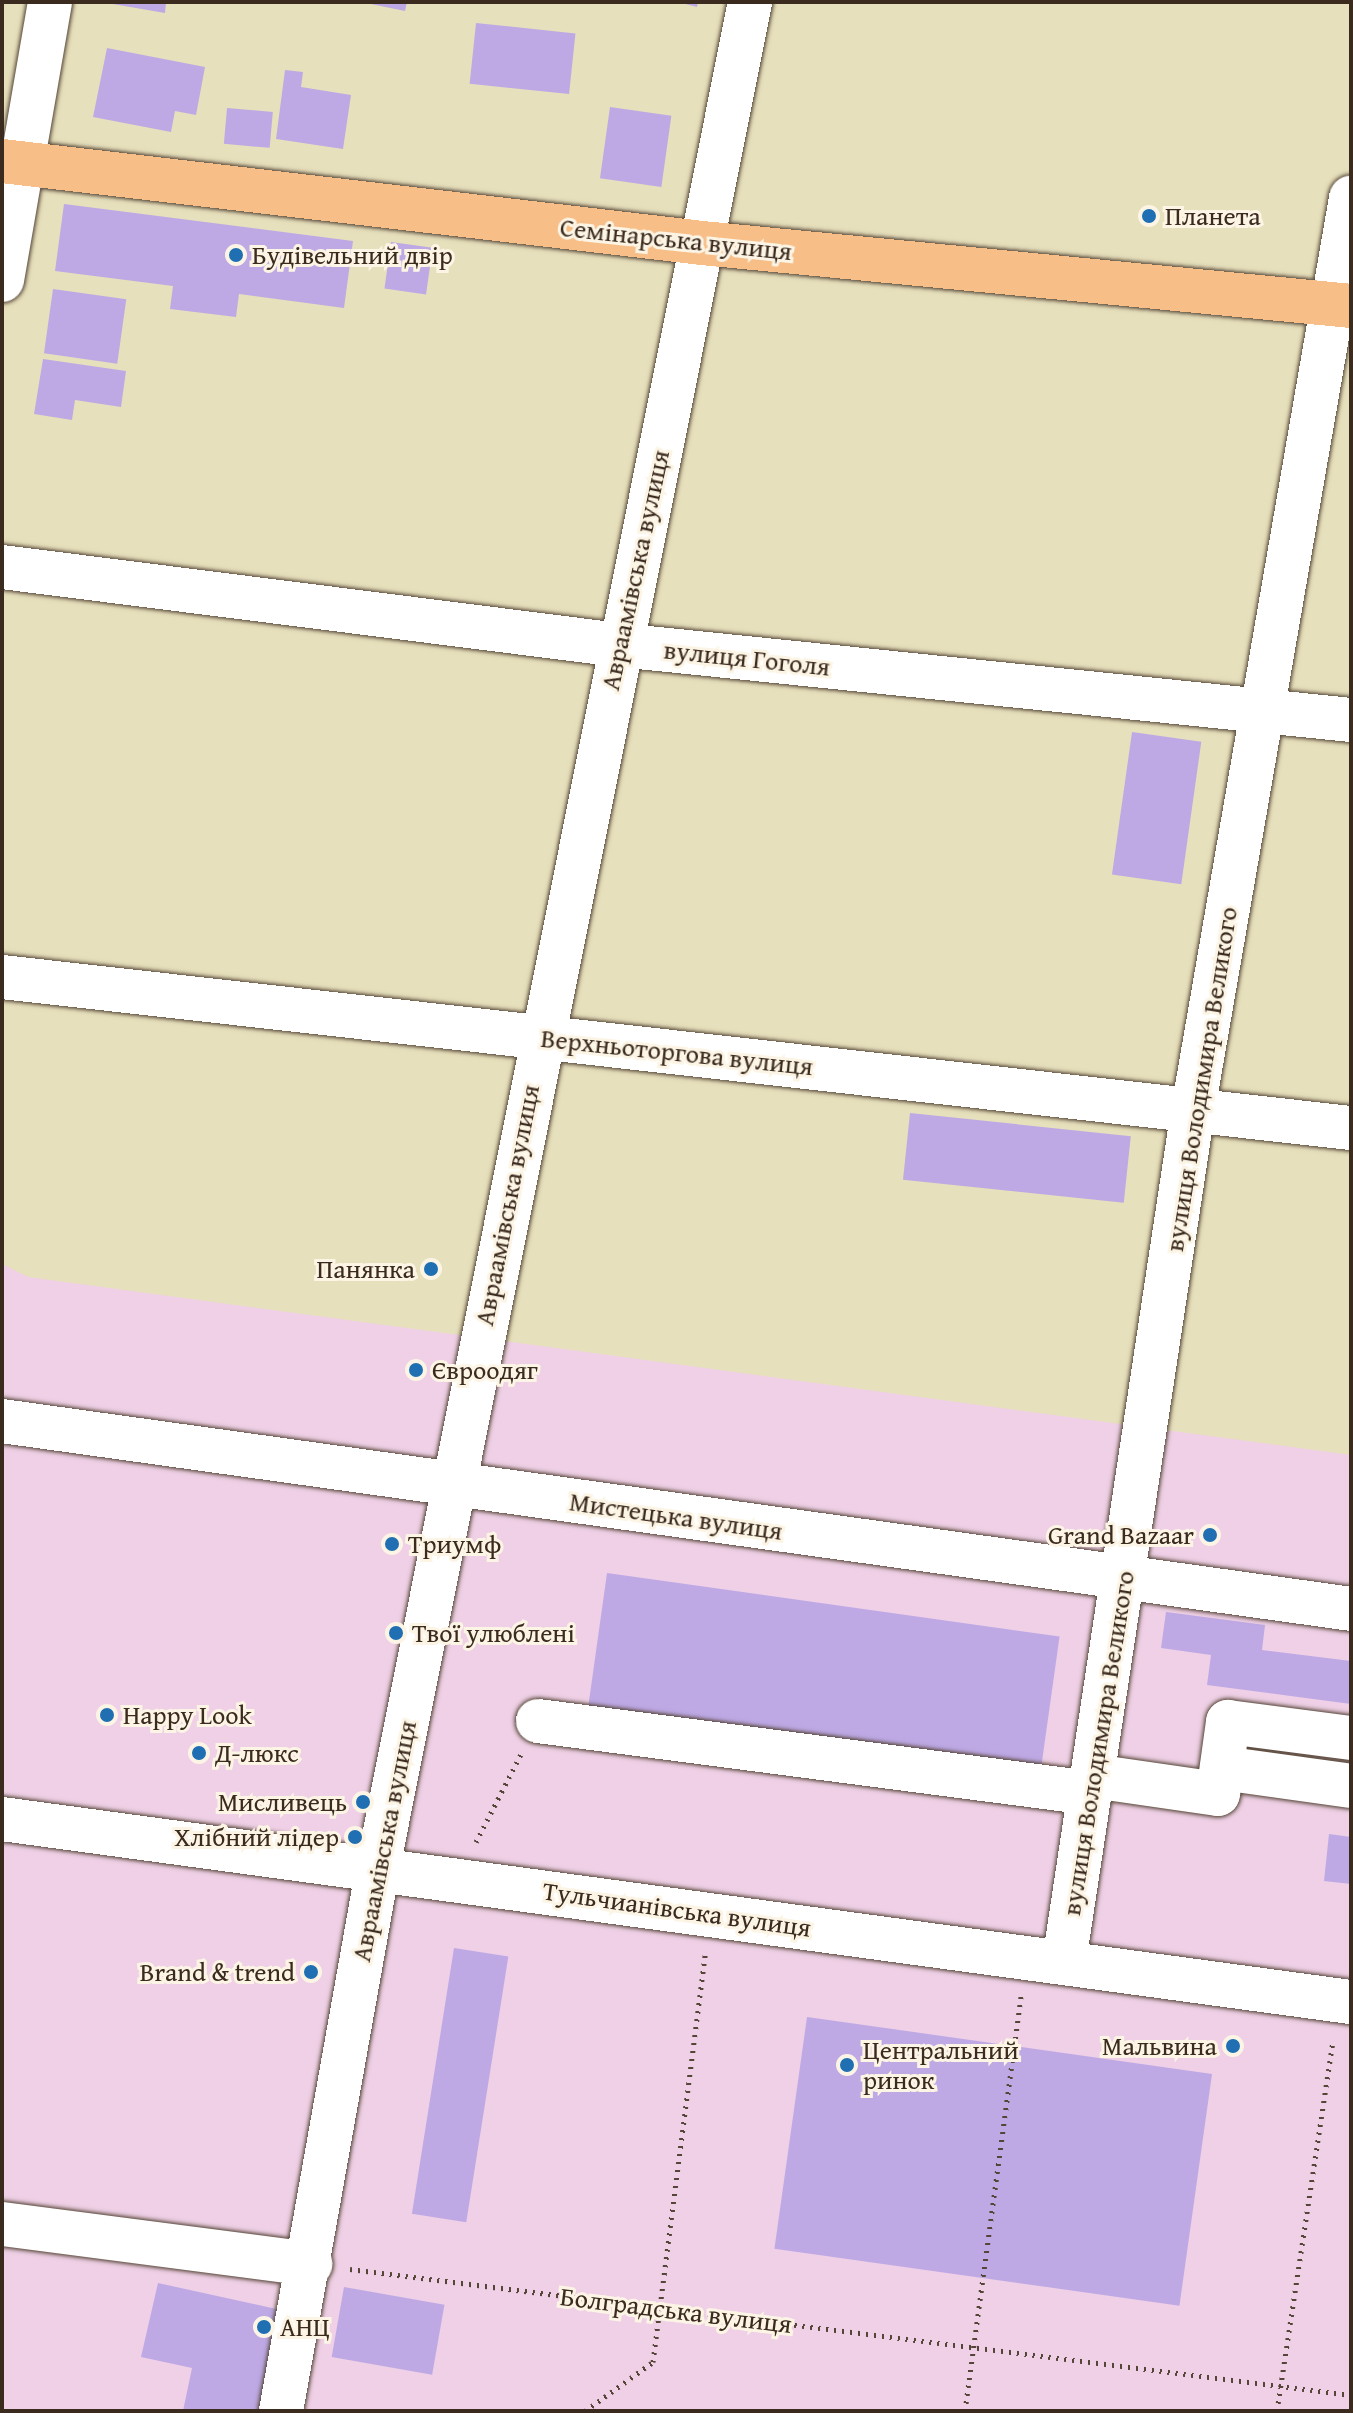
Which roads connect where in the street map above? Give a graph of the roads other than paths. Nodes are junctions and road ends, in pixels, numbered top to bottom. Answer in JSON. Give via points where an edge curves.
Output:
{"nodes":[{"id":1,"x":50,"y":2,"type":"edge"},
{"id":2,"x":750,"y":2,"type":"edge"},
{"id":3,"x":12,"y":162,"type":"edge"},
{"id":4,"x":1351,"y":198,"type":"edge"},
{"id":5,"x":702,"y":243,"type":"junction"},
{"id":6,"x":2,"y":280,"type":"edge"},
{"id":7,"x":1341,"y":305,"type":"edge"},
{"id":8,"x":2,"y":567,"type":"edge"},
{"id":9,"x":619,"y":645,"type":"junction"},
{"id":10,"x":1263,"y":710,"type":"junction"},
{"id":11,"x":1351,"y":720,"type":"edge"},
{"id":12,"x":2,"y":977,"type":"edge"},
{"id":13,"x":540,"y":1037,"type":"junction"},
{"id":14,"x":1193,"y":1110,"type":"junction"},
{"id":15,"x":1351,"y":1128,"type":"edge"},
{"id":16,"x":2,"y":1421,"type":"edge"},
{"id":17,"x":453,"y":1486,"type":"junction"},
{"id":18,"x":1124,"y":1578,"type":"junction"},
{"id":19,"x":1351,"y":1609,"type":"edge"},
{"id":20,"x":538,"y":1721,"type":"road end"},
{"id":21,"x":1351,"y":1738,"type":"edge"},
{"id":22,"x":1222,"y":1768,"type":"junction"},
{"id":23,"x":1092,"y":1784,"type":"junction"},
{"id":24,"x":1351,"y":1786,"type":"edge"},
{"id":25,"x":2,"y":1819,"type":"edge"},
{"id":26,"x":378,"y":1867,"type":"junction"},
{"id":27,"x":1045,"y":1959,"type":"junction"},
{"id":28,"x":1345,"y":2001,"type":"edge"},
{"id":29,"x":2,"y":2224,"type":"edge"},
{"id":30,"x":310,"y":2264,"type":"junction"},
{"id":31,"x":281,"y":2411,"type":"edge"}],
"edges":[{"from":1,"to":3,"type":"street"},
{"from":2,"to":5,"type":"street","name":"Авраамівська вулиця"},
{"from":3,"to":5,"type":"main road","name":"Семінарська вулиця"},
{"from":3,"to":6,"type":"street"},
{"from":4,"to":7,"type":"street","name":"вулиця Володимира Великого"},
{"from":5,"to":7,"type":"main road","name":"Семінарська вулиця"},
{"from":5,"to":9,"type":"street","name":"Авраамівська вулиця"},
{"from":7,"to":10,"type":"street","name":"вулиця Володимира Великого"},
{"from":8,"to":9,"type":"street","name":"вулиця Гоголя"},
{"from":9,"to":10,"type":"street","name":"вулиця Гоголя"},
{"from":9,"to":13,"type":"street","name":"Авраамівська вулиця"},
{"from":10,"to":11,"type":"street","name":"вулиця Гоголя"},
{"from":10,"to":14,"type":"street","name":"вулиця Володимира Великого"},
{"from":12,"to":13,"type":"street","name":"Верхньоторгова вулиця"},
{"from":13,"to":14,"type":"street","name":"Верхньоторгова вулиця"},
{"from":13,"to":17,"type":"street","name":"Авраамівська вулиця"},
{"from":14,"to":15,"type":"street","name":"Верхньоторгова вулиця"},
{"from":14,"to":18,"type":"street","name":"вулиця Володимира Великого"},
{"from":16,"to":17,"type":"street","name":"Мистецька вулиця"},
{"from":17,"to":18,"type":"street","name":"Мистецька вулиця"},
{"from":17,"to":26,"type":"street","name":"Авраамівська вулиця"},
{"from":18,"to":19,"type":"street","name":"Мистецька вулиця"},
{"from":18,"to":23,"type":"street","name":"вулиця Володимира Великого"},
{"from":20,"to":23,"type":"street"},
{"from":21,"to":22,"type":"street","via":[[1228,1722]]},
{"from":22,"to":23,"type":"street","via":[[1218,1794]]},
{"from":22,"to":24,"type":"street"},
{"from":23,"to":27,"type":"street","name":"вулиця Володимира Великого"},
{"from":25,"to":26,"type":"street","name":"Тульчианівська вулиця"},
{"from":26,"to":27,"type":"street","name":"Тульчианівська вулиця"},
{"from":26,"to":30,"type":"street","name":"Авраамівська вулиця"},
{"from":27,"to":28,"type":"street","name":"Тульчианівська вулиця"},
{"from":29,"to":30,"type":"street"},
{"from":30,"to":31,"type":"street","name":"Авраамівська вулиця"}]}
